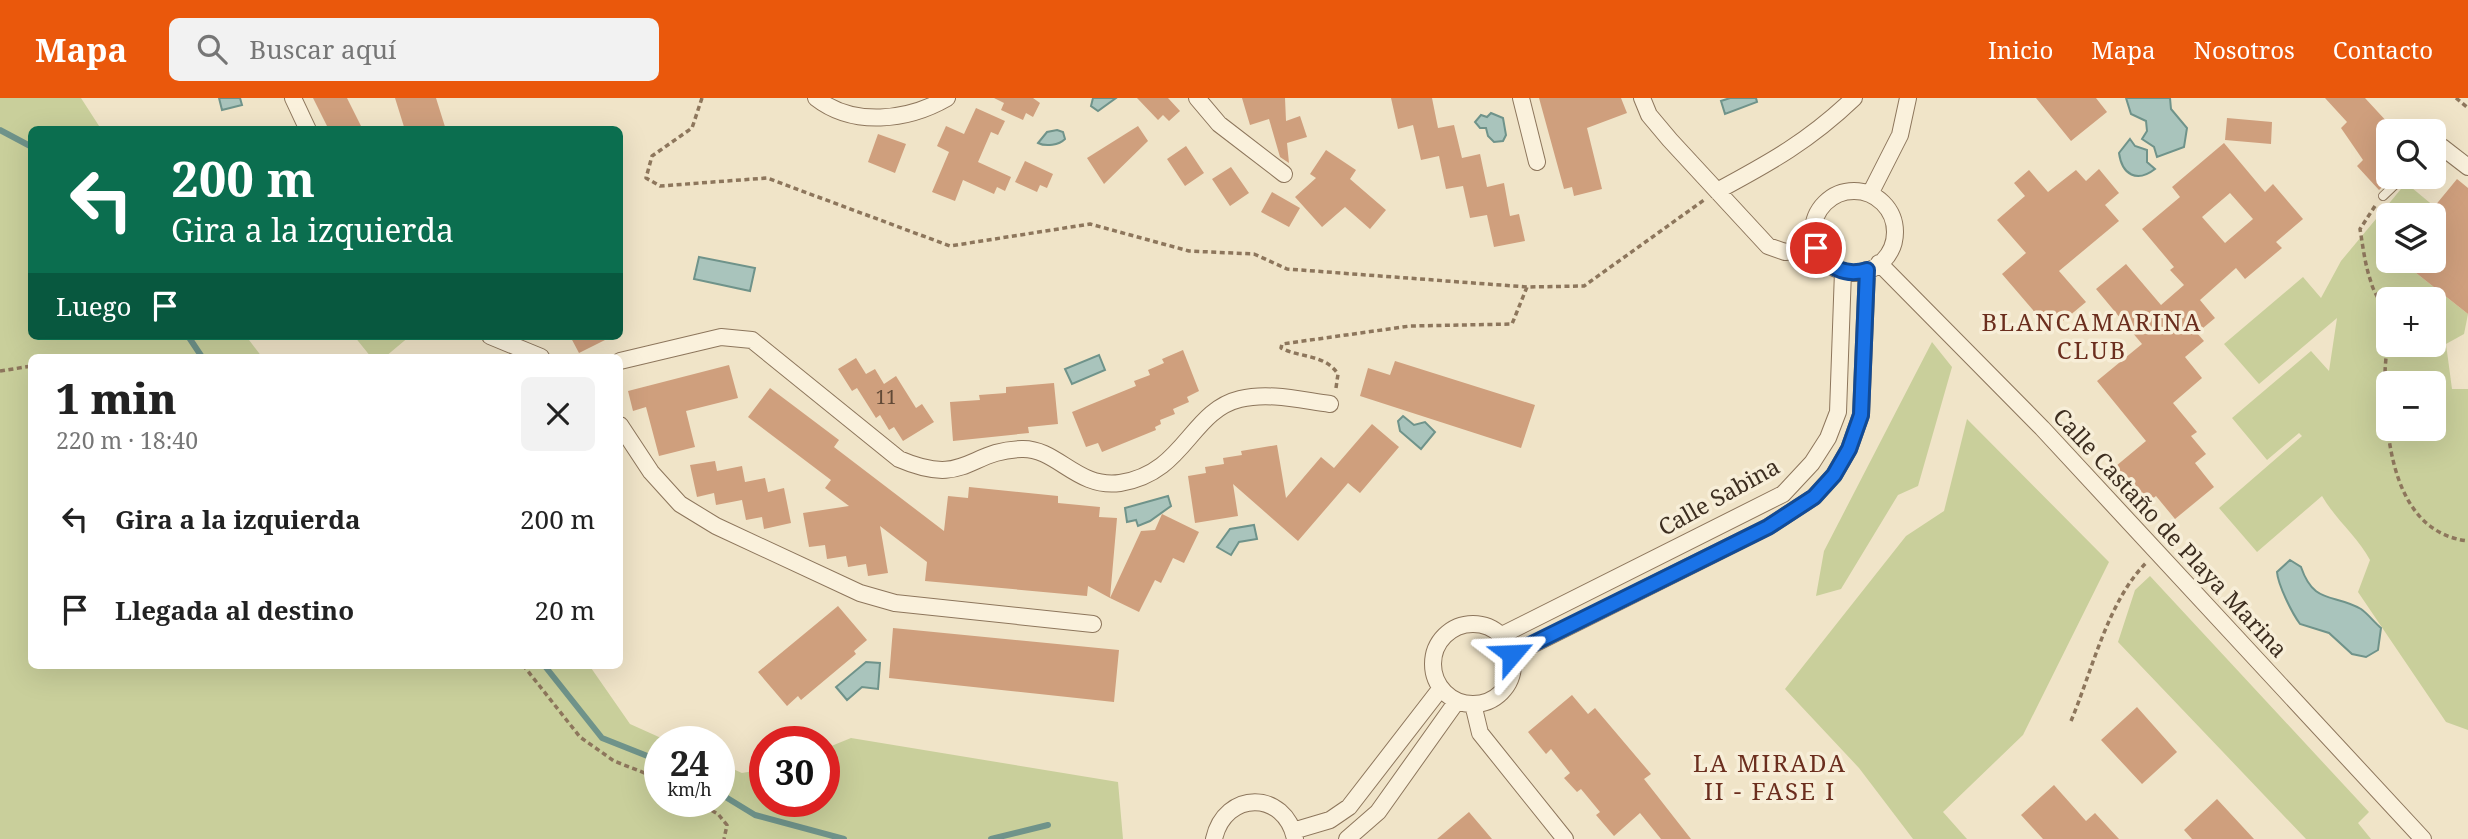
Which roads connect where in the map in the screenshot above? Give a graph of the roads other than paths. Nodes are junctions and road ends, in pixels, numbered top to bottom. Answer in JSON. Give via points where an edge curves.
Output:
{"nodes":[{"id":1,"x":293,"y":98,"type":"edge"},
{"id":2,"x":816,"y":98,"type":"edge"},
{"id":3,"x":947,"y":98,"type":"edge"},
{"id":4,"x":1197,"y":98,"type":"edge"},
{"id":5,"x":1521,"y":98,"type":"edge"},
{"id":6,"x":1642,"y":98,"type":"edge"},
{"id":7,"x":1854,"y":98,"type":"edge"},
{"id":8,"x":1908,"y":98,"type":"edge"},
{"id":9,"x":307,"y":126,"type":"edge"},
{"id":10,"x":2446,"y":154,"type":"edge"},
{"id":11,"x":1537,"y":162,"type":"dead end"},
{"id":12,"x":2468,"y":167,"type":"edge"},
{"id":13,"x":1284,"y":174,"type":"dead end"},
{"id":14,"x":2390,"y":189,"type":"edge"},
{"id":15,"x":1717,"y":191,"type":"junction"},
{"id":16,"x":1870,"y":194,"type":"junction"},
{"id":17,"x":2383,"y":196,"type":"road end"},
{"id":18,"x":1816,"y":248,"type":"junction"},
{"id":19,"x":1873,"y":267,"type":"junction"},
{"id":20,"x":1843,"y":271,"type":"junction"},
{"id":21,"x":500,"y":340,"type":"edge"},
{"id":22,"x":534,"y":354,"type":"edge"},
{"id":23,"x":623,"y":360,"type":"edge"},
{"id":24,"x":1330,"y":404,"type":"dead end"},
{"id":25,"x":623,"y":430,"type":"edge"},
{"id":26,"x":1093,"y":624,"type":"dead end"},
{"id":27,"x":1502,"y":635,"type":"junction"},
{"id":28,"x":1512,"y":654,"type":"junction"},
{"id":29,"x":1441,"y":688,"type":"junction"},
{"id":30,"x":1465,"y":702,"type":"junction"},
{"id":31,"x":1294,"y":835,"type":"edge"},
{"id":32,"x":1214,"y":839,"type":"edge"},
{"id":33,"x":1348,"y":839,"type":"edge"},
{"id":34,"x":1565,"y":839,"type":"edge"},
{"id":35,"x":2423,"y":839,"type":"edge"}],
"edges":[{"from":1,"to":9,"type":"street"},
{"from":2,"to":3,"type":"street","via":[[849,116],[883,118]]},
{"from":4,"to":13,"type":"street","via":[[1219,124]]},
{"from":5,"to":11,"type":"street"},
{"from":6,"to":15,"type":"street","via":[[1649,115]]},
{"from":7,"to":15,"type":"street","via":[[1790,152]]},
{"from":8,"to":16,"type":"street","via":[[1899,135]]},
{"from":10,"to":12,"type":"street"},
{"from":14,"to":17,"type":"lane"},
{"from":15,"to":18,"type":"street","via":[[1768,246],[1785,252]]},
{"from":16,"to":18,"type":"street","via":[[1844,192],[1831,197],[1821,207],[1814,227]]},
{"from":16,"to":19,"type":"street","via":[[1889,212],[1894,224],[1891,249]]},
{"from":18,"to":20,"type":"street","via":[[1824,260]]},
{"from":19,"to":20,"type":"street"},
{"from":19,"to":28,"type":"street","name":"Calle Sabina","via":[[1861,415],[1849,449],[1821,490],[1768,527]]},
{"from":19,"to":35,"type":"street","name":"Calle Castaño de Playa Marina","via":[[2024,409]]},
{"from":20,"to":27,"type":"street","name":"Calle Sabina","via":[[1838,412],[1828,438],[1799,479],[1783,494]]},
{"from":21,"to":22,"type":"street"},
{"from":23,"to":24,"type":"street","via":[[721,337],[752,340],[899,459],[918,468],[957,470],[1024,448],[1097,483],[1117,483],[1155,472],[1202,423],[1237,400],[1263,396]]},
{"from":25,"to":26,"type":"street","via":[[651,472],[680,504],[716,526],[860,593],[895,603]]},
{"from":27,"to":28,"type":"street"},
{"from":27,"to":29,"type":"street","via":[[1472,623],[1446,633],[1433,657]]},
{"from":28,"to":30,"type":"street","via":[[1512,677],[1506,688],[1485,703]]},
{"from":29,"to":30,"type":"street"},
{"from":29,"to":31,"type":"street","via":[[1349,807]]},
{"from":30,"to":33,"type":"street","via":[[1378,812]]},
{"from":30,"to":34,"type":"street","via":[[1480,733]]},
{"from":31,"to":32,"type":"street","via":[[1282,812],[1270,805],[1245,803],[1223,817]]}]}
